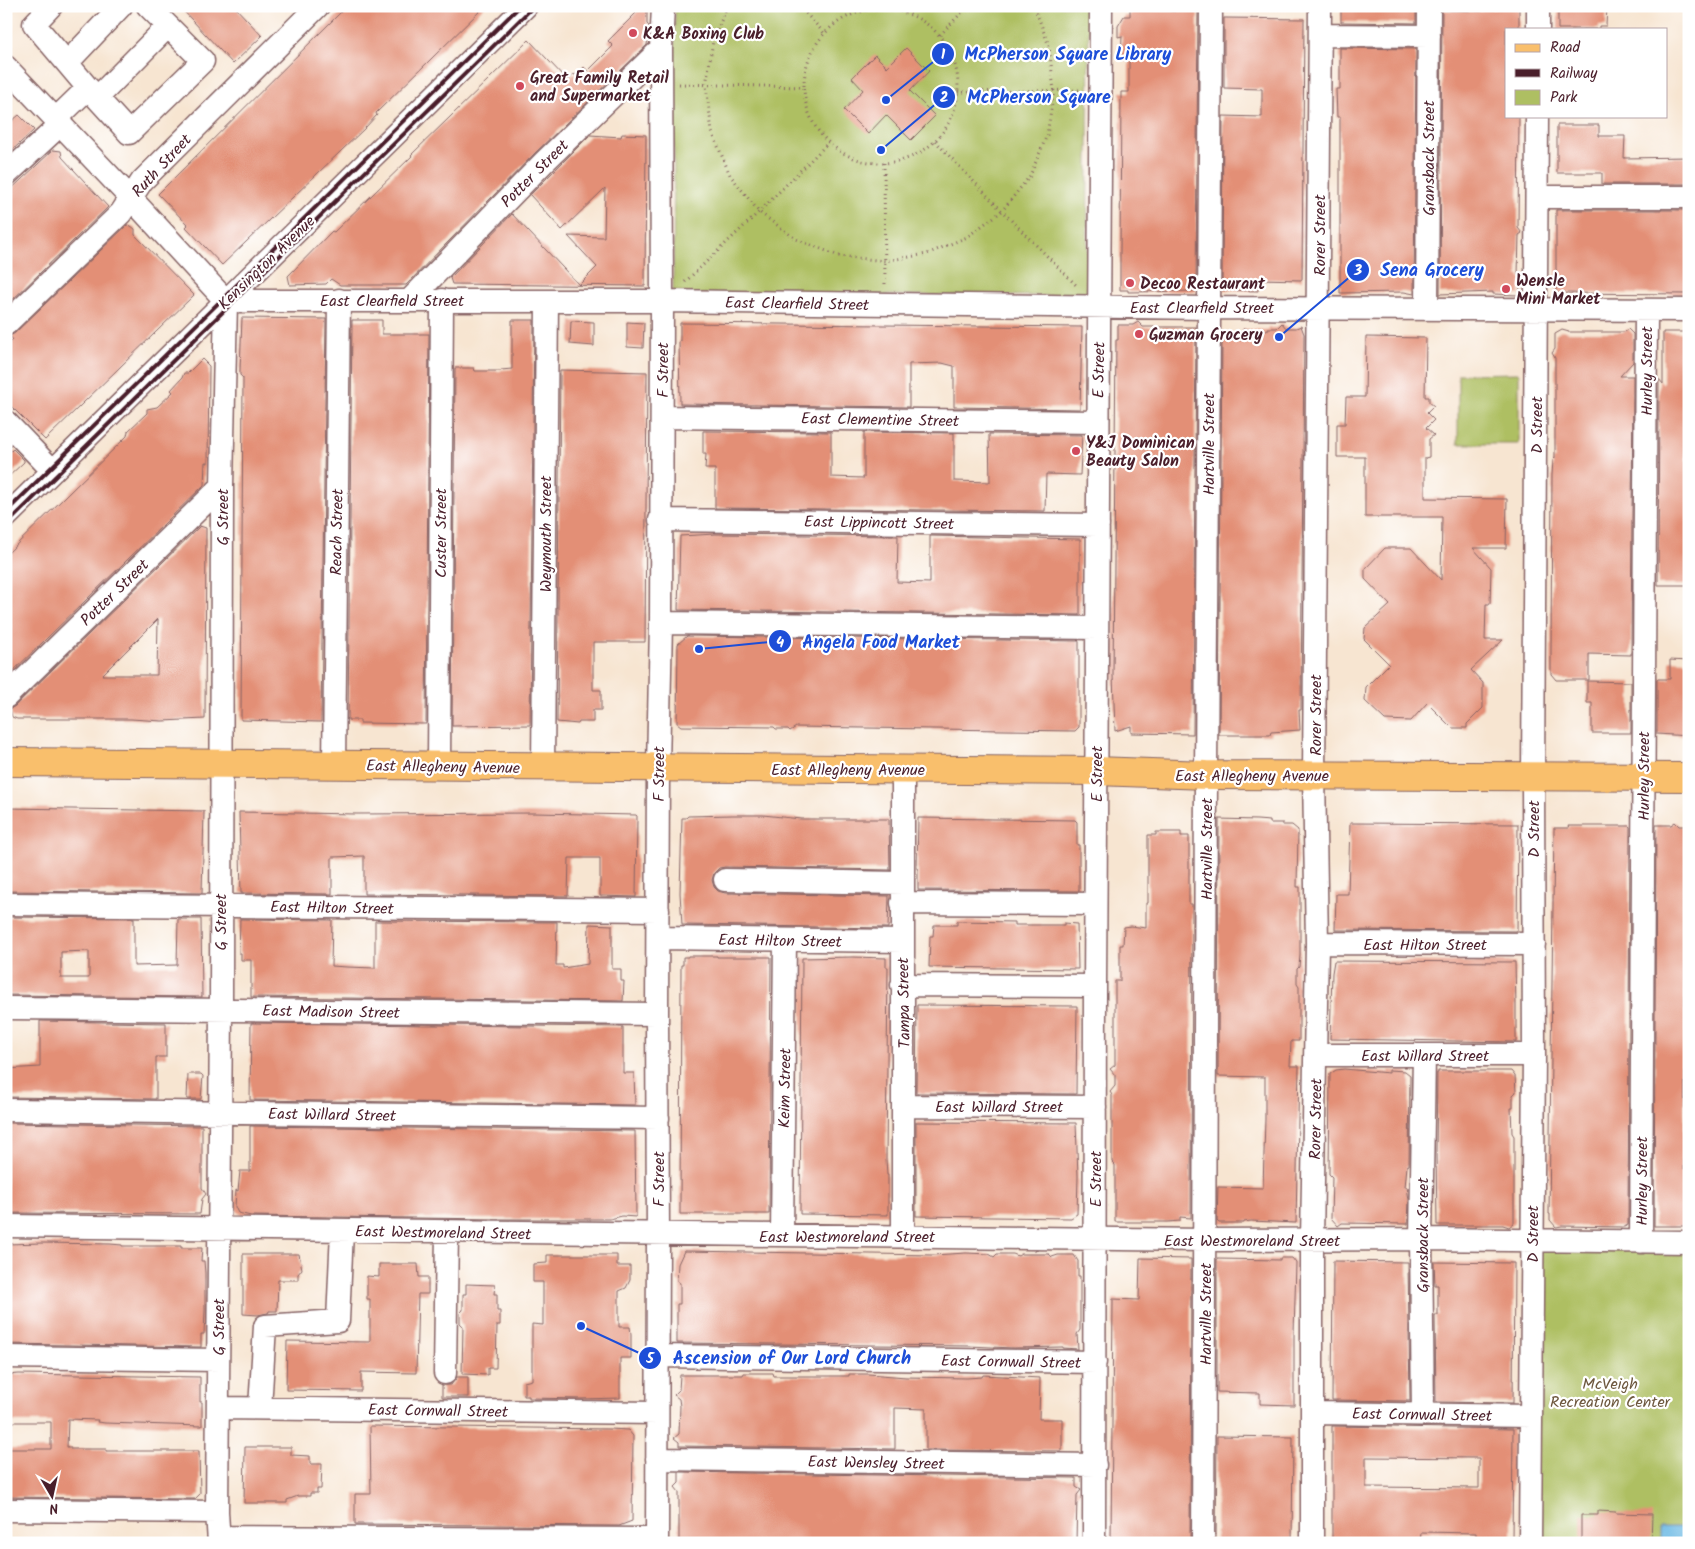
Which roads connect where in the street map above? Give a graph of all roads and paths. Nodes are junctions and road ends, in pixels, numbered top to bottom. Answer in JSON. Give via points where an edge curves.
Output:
{"nodes":[{"id":1,"x":51,"y":6,"type":"edge"},
{"id":2,"x":122,"y":6,"type":"edge"},
{"id":3,"x":148,"y":6,"type":"edge"},
{"id":4,"x":318,"y":6,"type":"edge"},
{"id":5,"x":526,"y":6,"type":"edge"},
{"id":6,"x":663,"y":6,"type":"edge"},
{"id":7,"x":727,"y":6,"type":"edge"},
{"id":8,"x":799,"y":6,"type":"edge"},
{"id":9,"x":968,"y":6,"type":"edge"},
{"id":10,"x":1034,"y":6,"type":"edge"},
{"id":11,"x":1101,"y":6,"type":"edge"},
{"id":12,"x":1211,"y":6,"type":"edge"},
{"id":13,"x":1320,"y":6,"type":"edge"},
{"id":14,"x":1429,"y":6,"type":"edge"},
{"id":15,"x":1538,"y":6,"type":"edge"},
{"id":16,"x":892,"y":8,"type":"edge"},
{"id":17,"x":168,"y":26,"type":"junction"},
{"id":18,"x":1538,"y":28,"type":"edge"},
{"id":19,"x":824,"y":33,"type":"junction"},
{"id":20,"x":1320,"y":35,"type":"junction"},
{"id":21,"x":940,"y":36,"type":"junction"},
{"id":22,"x":1429,"y":36,"type":"junction"},
{"id":23,"x":661,"y":49,"type":"junction"},
{"id":24,"x":66,"y":63,"type":"junction"},
{"id":25,"x":6,"y":67,"type":"edge"},
{"id":26,"x":674,"y":81,"type":"junction"},
{"id":27,"x":706,"y":85,"type":"junction"},
{"id":28,"x":803,"y":87,"type":"junction"},
{"id":29,"x":1083,"y":90,"type":"dead end"},
{"id":30,"x":1054,"y":91,"type":"junction"},
{"id":31,"x":958,"y":92,"type":"junction"},
{"id":32,"x":92,"y":93,"type":"junction"},
{"id":33,"x":1537,"y":118,"type":"edge"},
{"id":34,"x":58,"y":122,"type":"junction"},
{"id":35,"x":935,"y":141,"type":"junction"},
{"id":36,"x":828,"y":143,"type":"junction"},
{"id":37,"x":884,"y":163,"type":"junction"},
{"id":38,"x":6,"y":175,"type":"edge"},
{"id":39,"x":1537,"y":197,"type":"junction"},
{"id":40,"x":1689,"y":197,"type":"edge"},
{"id":41,"x":130,"y":198,"type":"junction"},
{"id":42,"x":1002,"y":211,"type":"junction"},
{"id":43,"x":759,"y":212,"type":"junction"},
{"id":44,"x":885,"y":260,"type":"junction"},
{"id":45,"x":1082,"y":281,"type":"dead end"},
{"id":46,"x":885,"y":290,"type":"dead end"},
{"id":47,"x":1072,"y":290,"type":"dead end"},
{"id":48,"x":1082,"y":290,"type":"junction"},
{"id":49,"x":670,"y":294,"type":"junction"},
{"id":50,"x":339,"y":300,"type":"junction"},
{"id":51,"x":442,"y":300,"type":"junction"},
{"id":52,"x":226,"y":301,"type":"junction"},
{"id":53,"x":409,"y":301,"type":"junction"},
{"id":54,"x":547,"y":301,"type":"junction"},
{"id":55,"x":1099,"y":307,"type":"junction"},
{"id":56,"x":1208,"y":308,"type":"junction"},
{"id":57,"x":1318,"y":308,"type":"junction"},
{"id":58,"x":1427,"y":309,"type":"junction"},
{"id":59,"x":1536,"y":310,"type":"junction"},
{"id":60,"x":1646,"y":310,"type":"junction"},
{"id":61,"x":1689,"y":310,"type":"edge"},
{"id":62,"x":6,"y":324,"type":"edge"},
{"id":63,"x":662,"y":417,"type":"junction"},
{"id":64,"x":6,"y":422,"type":"edge"},
{"id":65,"x":1098,"y":422,"type":"junction"},
{"id":66,"x":53,"y":471,"type":"junction"},
{"id":67,"x":222,"y":486,"type":"junction"},
{"id":68,"x":6,"y":517,"type":"edge"},
{"id":69,"x":660,"y":520,"type":"junction"},
{"id":70,"x":1098,"y":525,"type":"junction"},
{"id":71,"x":661,"y":623,"type":"junction"},
{"id":72,"x":1097,"y":628,"type":"junction"},
{"id":73,"x":6,"y":697,"type":"edge"},
{"id":74,"x":6,"y":762,"type":"edge"},
{"id":75,"x":221,"y":762,"type":"junction"},
{"id":76,"x":334,"y":765,"type":"junction"},
{"id":77,"x":439,"y":765,"type":"junction"},
{"id":78,"x":543,"y":767,"type":"junction"},
{"id":79,"x":658,"y":767,"type":"junction"},
{"id":80,"x":903,"y":769,"type":"junction"},
{"id":81,"x":1096,"y":771,"type":"junction"},
{"id":82,"x":1314,"y":775,"type":"junction"},
{"id":83,"x":1206,"y":776,"type":"junction"},
{"id":84,"x":1533,"y":776,"type":"junction"},
{"id":85,"x":1642,"y":778,"type":"junction"},
{"id":86,"x":1689,"y":778,"type":"edge"},
{"id":87,"x":724,"y":880,"type":"dead end"},
{"id":88,"x":902,"y":893,"type":"junction"},
{"id":89,"x":6,"y":904,"type":"edge"},
{"id":90,"x":1095,"y":904,"type":"junction"},
{"id":91,"x":220,"y":906,"type":"junction"},
{"id":92,"x":658,"y":910,"type":"junction"},
{"id":93,"x":658,"y":938,"type":"junction"},
{"id":94,"x":785,"y":940,"type":"junction"},
{"id":95,"x":902,"y":941,"type":"junction"},
{"id":96,"x":1316,"y":943,"type":"junction"},
{"id":97,"x":1534,"y":944,"type":"junction"},
{"id":98,"x":902,"y":985,"type":"junction"},
{"id":99,"x":1095,"y":986,"type":"junction"},
{"id":100,"x":6,"y":1008,"type":"edge"},
{"id":101,"x":221,"y":1010,"type":"junction"},
{"id":102,"x":657,"y":1014,"type":"junction"},
{"id":103,"x":1316,"y":1055,"type":"junction"},
{"id":104,"x":1424,"y":1055,"type":"junction"},
{"id":105,"x":1534,"y":1055,"type":"junction"},
{"id":106,"x":904,"y":1106,"type":"junction"},
{"id":107,"x":1095,"y":1107,"type":"junction"},
{"id":108,"x":6,"y":1110,"type":"edge"},
{"id":109,"x":220,"y":1112,"type":"junction"},
{"id":110,"x":658,"y":1118,"type":"junction"},
{"id":111,"x":6,"y":1226,"type":"edge"},
{"id":112,"x":218,"y":1230,"type":"junction"},
{"id":113,"x":342,"y":1231,"type":"junction"},
{"id":114,"x":448,"y":1232,"type":"junction"},
{"id":115,"x":658,"y":1234,"type":"junction"},
{"id":116,"x":782,"y":1235,"type":"junction"},
{"id":117,"x":903,"y":1236,"type":"junction"},
{"id":118,"x":1095,"y":1239,"type":"junction"},
{"id":119,"x":1421,"y":1239,"type":"junction"},
{"id":120,"x":1205,"y":1240,"type":"junction"},
{"id":121,"x":1312,"y":1240,"type":"junction"},
{"id":122,"x":1532,"y":1241,"type":"junction"},
{"id":123,"x":1641,"y":1242,"type":"junction"},
{"id":124,"x":1689,"y":1242,"type":"edge"},
{"id":125,"x":657,"y":1356,"type":"junction"},
{"id":126,"x":6,"y":1357,"type":"edge"},
{"id":127,"x":218,"y":1360,"type":"junction"},
{"id":128,"x":1095,"y":1362,"type":"junction"},
{"id":129,"x":445,"y":1373,"type":"dead end"},
{"id":130,"x":219,"y":1408,"type":"junction"},
{"id":131,"x":260,"y":1408,"type":"junction"},
{"id":132,"x":657,"y":1413,"type":"junction"},
{"id":133,"x":1314,"y":1414,"type":"junction"},
{"id":134,"x":1423,"y":1414,"type":"junction"},
{"id":135,"x":1531,"y":1416,"type":"junction"},
{"id":136,"x":657,"y":1459,"type":"junction"},
{"id":137,"x":1094,"y":1465,"type":"junction"},
{"id":138,"x":6,"y":1510,"type":"edge"},
{"id":139,"x":217,"y":1512,"type":"junction"},
{"id":140,"x":219,"y":1540,"type":"edge"},
{"id":141,"x":648,"y":1543,"type":"edge"},
{"id":142,"x":657,"y":1543,"type":"edge"},
{"id":143,"x":1094,"y":1543,"type":"edge"},
{"id":144,"x":1204,"y":1543,"type":"edge"},
{"id":145,"x":1312,"y":1543,"type":"edge"},
{"id":146,"x":1530,"y":1543,"type":"edge"}],
"edges":[{"from":1,"to":24,"type":"street","via":[[34,24]]},
{"from":2,"to":24,"type":"street"},
{"from":3,"to":17,"type":"street"},
{"from":4,"to":41,"type":"street","name":"Ruth Street","via":[[142,181]]},
{"from":5,"to":52,"type":"street","name":"Kensington Avenue"},
{"from":6,"to":23,"type":"street","name":"F Street"},
{"from":7,"to":27,"type":"path","via":[[713,41]]},
{"from":8,"to":19,"type":"path"},
{"from":9,"to":21,"type":"path"},
{"from":10,"to":30,"type":"path","via":[[1049,46]]},
{"from":11,"to":55,"type":"street","name":"E Street"},
{"from":12,"to":56,"type":"street","name":"Hartville Street"},
{"from":13,"to":20,"type":"street","name":"Rorer Street"},
{"from":14,"to":22,"type":"street","name":"Gransback Street"},
{"from":15,"to":18,"type":"street"},
{"from":16,"to":19,"type":"path","via":[[867,9],[844,18]]},
{"from":16,"to":21,"type":"path","via":[[918,18]]},
{"from":17,"to":32,"type":"street"},
{"from":17,"to":32,"type":"street","via":[[203,61],[129,133]]},
{"from":19,"to":28,"type":"path","via":[[812,49],[805,67]]},
{"from":20,"to":22,"type":"street"},
{"from":20,"to":57,"type":"street","name":"Rorer Street"},
{"from":21,"to":31,"type":"path","via":[[951,52]]},
{"from":22,"to":58,"type":"street","name":"Gransback Street"},
{"from":23,"to":26,"type":"street","name":"F Street"},
{"from":23,"to":53,"type":"street","name":"Potter Street","via":[[544,162]]},
{"from":24,"to":32,"type":"street"},
{"from":25,"to":34,"type":"street"},
{"from":26,"to":27,"type":"path"},
{"from":26,"to":49,"type":"street","name":"F Street"},
{"from":27,"to":28,"type":"path"},
{"from":27,"to":43,"type":"path","via":[[712,132],[719,149],[730,175]]},
{"from":28,"to":36,"type":"path","via":[[806,108]]},
{"from":29,"to":30,"type":"path"},
{"from":30,"to":31,"type":"path"},
{"from":30,"to":42,"type":"path","via":[[1047,135],[1030,176]]},
{"from":31,"to":35,"type":"path","via":[[954,110]]},
{"from":32,"to":34,"type":"street"},
{"from":33,"to":39,"type":"street","name":"D Street"},
{"from":34,"to":38,"type":"street"},
{"from":34,"to":41,"type":"street"},
{"from":35,"to":37,"type":"path","via":[[920,153]]},
{"from":35,"to":42,"type":"path"},
{"from":36,"to":37,"type":"path","via":[[845,155],[864,162]]},
{"from":36,"to":43,"type":"path"},
{"from":37,"to":44,"type":"path"},
{"from":39,"to":40,"type":"street"},
{"from":39,"to":59,"type":"street","name":"D Street"},
{"from":41,"to":52,"type":"street"},
{"from":41,"to":62,"type":"street","name":"Ruth Street","via":[[120,213]]},
{"from":42,"to":44,"type":"path","via":[[967,237],[928,254]]},
{"from":42,"to":48,"type":"path"},
{"from":43,"to":44,"type":"path","via":[[796,240],[839,256]]},
{"from":43,"to":49,"type":"path"},
{"from":44,"to":46,"type":"path"},
{"from":45,"to":48,"type":"path"},
{"from":47,"to":48,"type":"path"},
{"from":49,"to":54,"type":"street","name":"East Clearfield Street"},
{"from":49,"to":55,"type":"street","name":"East Clearfield Street"},
{"from":49,"to":63,"type":"street","name":"F Street"},
{"from":50,"to":52,"type":"street","name":"East Clearfield Street"},
{"from":50,"to":53,"type":"street","name":"East Clearfield Street"},
{"from":50,"to":76,"type":"street","name":"Reach Street"},
{"from":51,"to":53,"type":"street","name":"East Clearfield Street"},
{"from":51,"to":54,"type":"street","name":"East Clearfield Street"},
{"from":51,"to":77,"type":"street","name":"Custer Street"},
{"from":52,"to":66,"type":"street","name":"Kensington Avenue"},
{"from":52,"to":67,"type":"street","name":"G Street"},
{"from":54,"to":78,"type":"street","name":"Weymouth Street"},
{"from":55,"to":56,"type":"street","name":"East Clearfield Street"},
{"from":55,"to":65,"type":"street","name":"E Street"},
{"from":56,"to":57,"type":"street","name":"East Clearfield Street"},
{"from":56,"to":83,"type":"street","name":"Hartville Street"},
{"from":57,"to":58,"type":"street","name":"East Clearfield Street"},
{"from":57,"to":82,"type":"street","name":"Rorer Street"},
{"from":58,"to":59,"type":"street","name":"East Clearfield Street"},
{"from":59,"to":60,"type":"street","name":"East Clearfield Street"},
{"from":59,"to":84,"type":"street","name":"D Street"},
{"from":60,"to":61,"type":"street","name":"East Clearfield Street"},
{"from":60,"to":85,"type":"street","name":"Hurley Street"},
{"from":63,"to":65,"type":"street","name":"East Clementine Street"},
{"from":63,"to":69,"type":"street","name":"F Street"},
{"from":64,"to":66,"type":"street"},
{"from":65,"to":70,"type":"street","name":"E Street"},
{"from":66,"to":68,"type":"street","name":"Kensington Avenue"},
{"from":67,"to":73,"type":"street","name":"Potter Street"},
{"from":67,"to":75,"type":"street","name":"G Street"},
{"from":69,"to":70,"type":"street","name":"East Lippincott Street"},
{"from":69,"to":71,"type":"street","name":"F Street"},
{"from":70,"to":72,"type":"street","name":"E Street"},
{"from":71,"to":72,"type":"street"},
{"from":71,"to":79,"type":"street","name":"F Street"},
{"from":72,"to":81,"type":"street","name":"E Street"},
{"from":74,"to":75,"type":"main road","name":"East Allegheny Avenue"},
{"from":75,"to":76,"type":"main road","name":"East Allegheny Avenue"},
{"from":75,"to":91,"type":"street","name":"G Street"},
{"from":76,"to":77,"type":"main road","name":"East Allegheny Avenue"},
{"from":77,"to":78,"type":"main road","name":"East Allegheny Avenue"},
{"from":78,"to":79,"type":"main road","name":"East Allegheny Avenue"},
{"from":79,"to":80,"type":"main road","name":"East Allegheny Avenue"},
{"from":79,"to":92,"type":"street","name":"F Street"},
{"from":80,"to":81,"type":"main road","name":"East Allegheny Avenue"},
{"from":80,"to":88,"type":"street","name":"Tampa Street"},
{"from":81,"to":83,"type":"main road","name":"East Allegheny Avenue"},
{"from":81,"to":90,"type":"street","name":"E Street"},
{"from":82,"to":83,"type":"main road","name":"East Allegheny Avenue"},
{"from":82,"to":84,"type":"main road","name":"East Allegheny Avenue"},
{"from":82,"to":96,"type":"street","name":"Rorer Street"},
{"from":83,"to":120,"type":"street","name":"Hartville Street"},
{"from":84,"to":85,"type":"main road","name":"East Allegheny Avenue"},
{"from":84,"to":97,"type":"street","name":"D Street"},
{"from":85,"to":86,"type":"main road","name":"East Allegheny Avenue"},
{"from":85,"to":123,"type":"street","name":"Hurley Street"},
{"from":87,"to":88,"type":"street"},
{"from":88,"to":90,"type":"street"},
{"from":88,"to":95,"type":"street","name":"Tampa Street"},
{"from":89,"to":91,"type":"street","name":"East Hilton Street"},
{"from":90,"to":99,"type":"street","name":"E Street"},
{"from":91,"to":92,"type":"street","name":"East Hilton Street"},
{"from":91,"to":101,"type":"street","name":"G Street"},
{"from":92,"to":93,"type":"street","name":"F Street"},
{"from":93,"to":94,"type":"street","name":"East Hilton Street"},
{"from":93,"to":102,"type":"street","name":"F Street"},
{"from":94,"to":95,"type":"street","name":"East Hilton Street"},
{"from":94,"to":116,"type":"street","name":"Keim Street"},
{"from":95,"to":98,"type":"street","name":"Tampa Street"},
{"from":96,"to":97,"type":"street","name":"East Hilton Street"},
{"from":96,"to":103,"type":"street","name":"Rorer Street"},
{"from":97,"to":105,"type":"street","name":"D Street"},
{"from":98,"to":99,"type":"street"},
{"from":98,"to":106,"type":"street","name":"Tampa Street"},
{"from":99,"to":107,"type":"street","name":"E Street"},
{"from":100,"to":101,"type":"street","name":"East Madison Street"},
{"from":101,"to":102,"type":"street","name":"East Madison Street"},
{"from":101,"to":109,"type":"street","name":"G Street"},
{"from":102,"to":110,"type":"street","name":"F Street"},
{"from":103,"to":104,"type":"street","name":"East Willard Street"},
{"from":103,"to":121,"type":"street","name":"Rorer Street"},
{"from":104,"to":105,"type":"street","name":"East Willard Street"},
{"from":104,"to":119,"type":"street","name":"Gransback Street"},
{"from":105,"to":122,"type":"street","name":"D Street"},
{"from":106,"to":107,"type":"street","name":"East Willard Street"},
{"from":106,"to":117,"type":"street","name":"Tampa Street"},
{"from":107,"to":118,"type":"street","name":"E Street"},
{"from":108,"to":109,"type":"street","name":"East Willard Street"},
{"from":109,"to":110,"type":"street","name":"East Willard Street"},
{"from":109,"to":112,"type":"street","name":"G Street"},
{"from":110,"to":115,"type":"street","name":"F Street"},
{"from":111,"to":112,"type":"street","name":"East Westmoreland Street"},
{"from":112,"to":113,"type":"street","name":"East Westmoreland Street"},
{"from":112,"to":127,"type":"street","name":"G Street"},
{"from":113,"to":114,"type":"street","name":"East Westmoreland Street"},
{"from":113,"to":131,"type":"street","via":[[338,1321],[265,1326]]},
{"from":114,"to":115,"type":"street","name":"East Westmoreland Street"},
{"from":114,"to":129,"type":"street"},
{"from":115,"to":116,"type":"street","name":"East Westmoreland Street"},
{"from":115,"to":125,"type":"street","name":"F Street"},
{"from":116,"to":117,"type":"street","name":"East Westmoreland Street"},
{"from":117,"to":118,"type":"street","name":"East Westmoreland Street"},
{"from":118,"to":120,"type":"street","name":"East Westmoreland Street"},
{"from":118,"to":128,"type":"street","name":"E Street"},
{"from":119,"to":121,"type":"street","name":"East Westmoreland Street"},
{"from":119,"to":122,"type":"street","name":"East Westmoreland Street"},
{"from":119,"to":134,"type":"street","name":"Gransback Street"},
{"from":120,"to":121,"type":"street","name":"East Westmoreland Street"},
{"from":120,"to":144,"type":"street","name":"Hartville Street"},
{"from":121,"to":133,"type":"street","name":"Rorer Street"},
{"from":122,"to":123,"type":"street","name":"East Westmoreland Street"},
{"from":122,"to":135,"type":"street","name":"D Street"},
{"from":123,"to":124,"type":"street","name":"East Westmoreland Street"},
{"from":125,"to":128,"type":"street","name":"East Cornwall Street"},
{"from":125,"to":132,"type":"street","name":"F Street"},
{"from":126,"to":127,"type":"street"},
{"from":127,"to":130,"type":"street","name":"G Street"},
{"from":128,"to":137,"type":"street","name":"E Street"},
{"from":130,"to":131,"type":"street","name":"East Cornwall Street"},
{"from":130,"to":139,"type":"street","name":"G Street"},
{"from":131,"to":132,"type":"street","name":"East Cornwall Street"},
{"from":132,"to":136,"type":"street","name":"F Street"},
{"from":133,"to":134,"type":"street","name":"East Cornwall Street"},
{"from":133,"to":145,"type":"street","name":"Rorer Street"},
{"from":134,"to":135,"type":"street","name":"East Cornwall Street"},
{"from":135,"to":146,"type":"street","name":"D Street"},
{"from":136,"to":137,"type":"street","name":"East Wensley Street"},
{"from":136,"to":142,"type":"street","name":"F Street"},
{"from":137,"to":143,"type":"street","name":"E Street"},
{"from":138,"to":139,"type":"street"},
{"from":139,"to":140,"type":"street","name":"G Street"},
{"from":140,"to":141,"type":"street","via":[[646,1538]]}]}
